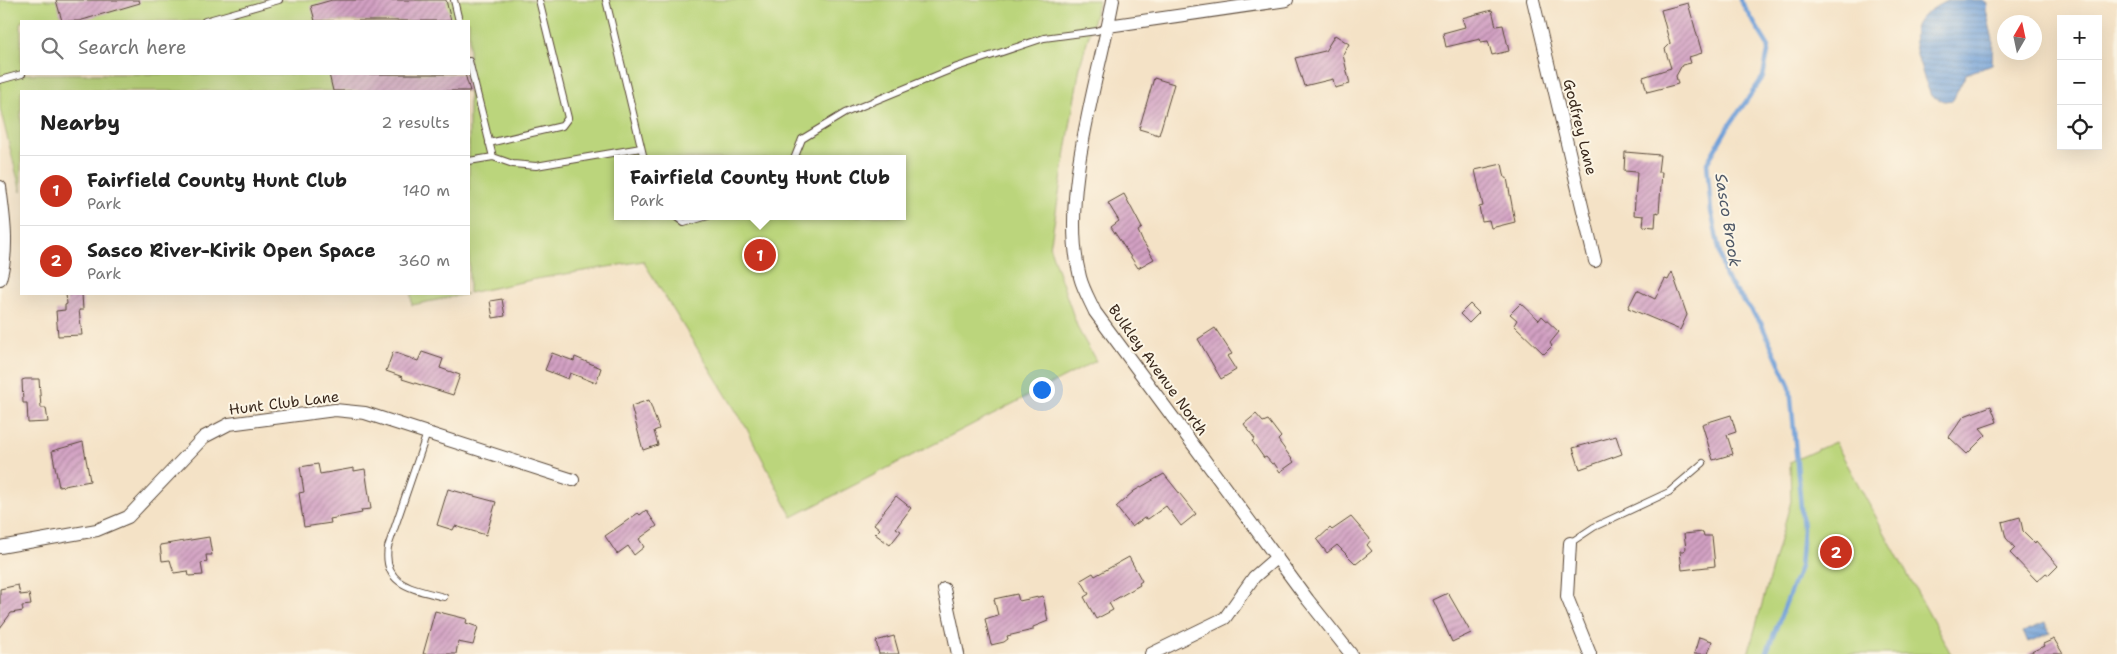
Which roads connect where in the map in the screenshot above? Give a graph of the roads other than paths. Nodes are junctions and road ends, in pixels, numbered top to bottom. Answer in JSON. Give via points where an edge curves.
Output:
{"nodes":[{"id":1,"x":279,"y":0,"type":"edge"},
{"id":2,"x":454,"y":0,"type":"edge"},
{"id":3,"x":539,"y":0,"type":"edge"},
{"id":4,"x":606,"y":0,"type":"edge"},
{"id":5,"x":1113,"y":0,"type":"edge"},
{"id":6,"x":1287,"y":0,"type":"edge"},
{"id":7,"x":1533,"y":0,"type":"edge"},
{"id":8,"x":209,"y":20,"type":"edge"},
{"id":9,"x":459,"y":20,"type":"edge"},
{"id":10,"x":1108,"y":26,"type":"junction"},
{"id":11,"x":470,"y":64,"type":"edge"},
{"id":12,"x":20,"y":75,"type":"edge"},
{"id":13,"x":0,"y":80,"type":"edge"},
{"id":14,"x":489,"y":143,"type":"junction"},
{"id":15,"x":641,"y":148,"type":"junction"},
{"id":16,"x":643,"y":155,"type":"edge"},
{"id":17,"x":796,"y":155,"type":"edge"},
{"id":18,"x":493,"y":157,"type":"junction"},
{"id":19,"x":470,"y":162,"type":"edge"},
{"id":20,"x":0,"y":187,"type":"edge"},
{"id":21,"x":679,"y":220,"type":"edge"},
{"id":22,"x":696,"y":220,"type":"edge"},
{"id":23,"x":1595,"y":261,"type":"dead end"},
{"id":24,"x":0,"y":279,"type":"edge"},
{"id":25,"x":427,"y":433,"type":"junction"},
{"id":26,"x":1703,"y":463,"type":"dead end"},
{"id":27,"x":573,"y":480,"type":"dead end"},
{"id":28,"x":1570,"y":543,"type":"joint"},
{"id":29,"x":0,"y":547,"type":"edge"},
{"id":30,"x":1277,"y":557,"type":"junction"},
{"id":31,"x":944,"y":589,"type":"dead end"},
{"id":32,"x":444,"y":597,"type":"dead end"},
{"id":33,"x":958,"y":654,"type":"edge"},
{"id":34,"x":1151,"y":654,"type":"edge"},
{"id":35,"x":1351,"y":654,"type":"edge"},
{"id":36,"x":1590,"y":654,"type":"edge"}],
"edges":[{"from":1,"to":8,"type":"lane"},
{"from":2,"to":9,"type":"lane"},
{"from":3,"to":14,"type":"lane","via":[[568,118],[562,126]]},
{"from":4,"to":15,"type":"lane"},
{"from":5,"to":10,"type":"street","name":"Bulkley Avenue North"},
{"from":6,"to":10,"type":"street"},
{"from":7,"to":23,"type":"street","name":"Godfrey Lane"},
{"from":10,"to":17,"type":"lane","via":[[1097,31],[1044,38],[957,67],[845,113],[802,139]]},
{"from":10,"to":30,"type":"street","name":"Bulkley Avenue North","via":[[1083,142],[1073,218],[1080,278],[1095,312]]},
{"from":11,"to":14,"type":"lane"},
{"from":12,"to":13,"type":"lane"},
{"from":14,"to":18,"type":"lane"},
{"from":15,"to":16,"type":"lane"},
{"from":15,"to":18,"type":"lane","via":[[536,166],[513,164]]},
{"from":18,"to":19,"type":"lane"},
{"from":20,"to":24,"type":"street","via":[[5,261]]},
{"from":21,"to":22,"type":"lane","via":[[684,224]]},
{"from":25,"to":27,"type":"street","name":"Hunt Club Lane"},
{"from":25,"to":29,"type":"street","name":"Hunt Club Lane","via":[[366,413],[335,410],[229,424],[204,437],[128,517],[97,530]]},
{"from":25,"to":32,"type":"lane","via":[[386,558],[392,575],[400,583]]},
{"from":26,"to":28,"type":"lane","via":[[1668,492],[1594,527]]},
{"from":28,"to":36,"type":"street","via":[[1568,597]]},
{"from":30,"to":34,"type":"street","via":[[1254,577],[1225,618]]},
{"from":30,"to":35,"type":"street","name":"Bulkley Avenue North"},
{"from":31,"to":33,"type":"street"}]}
